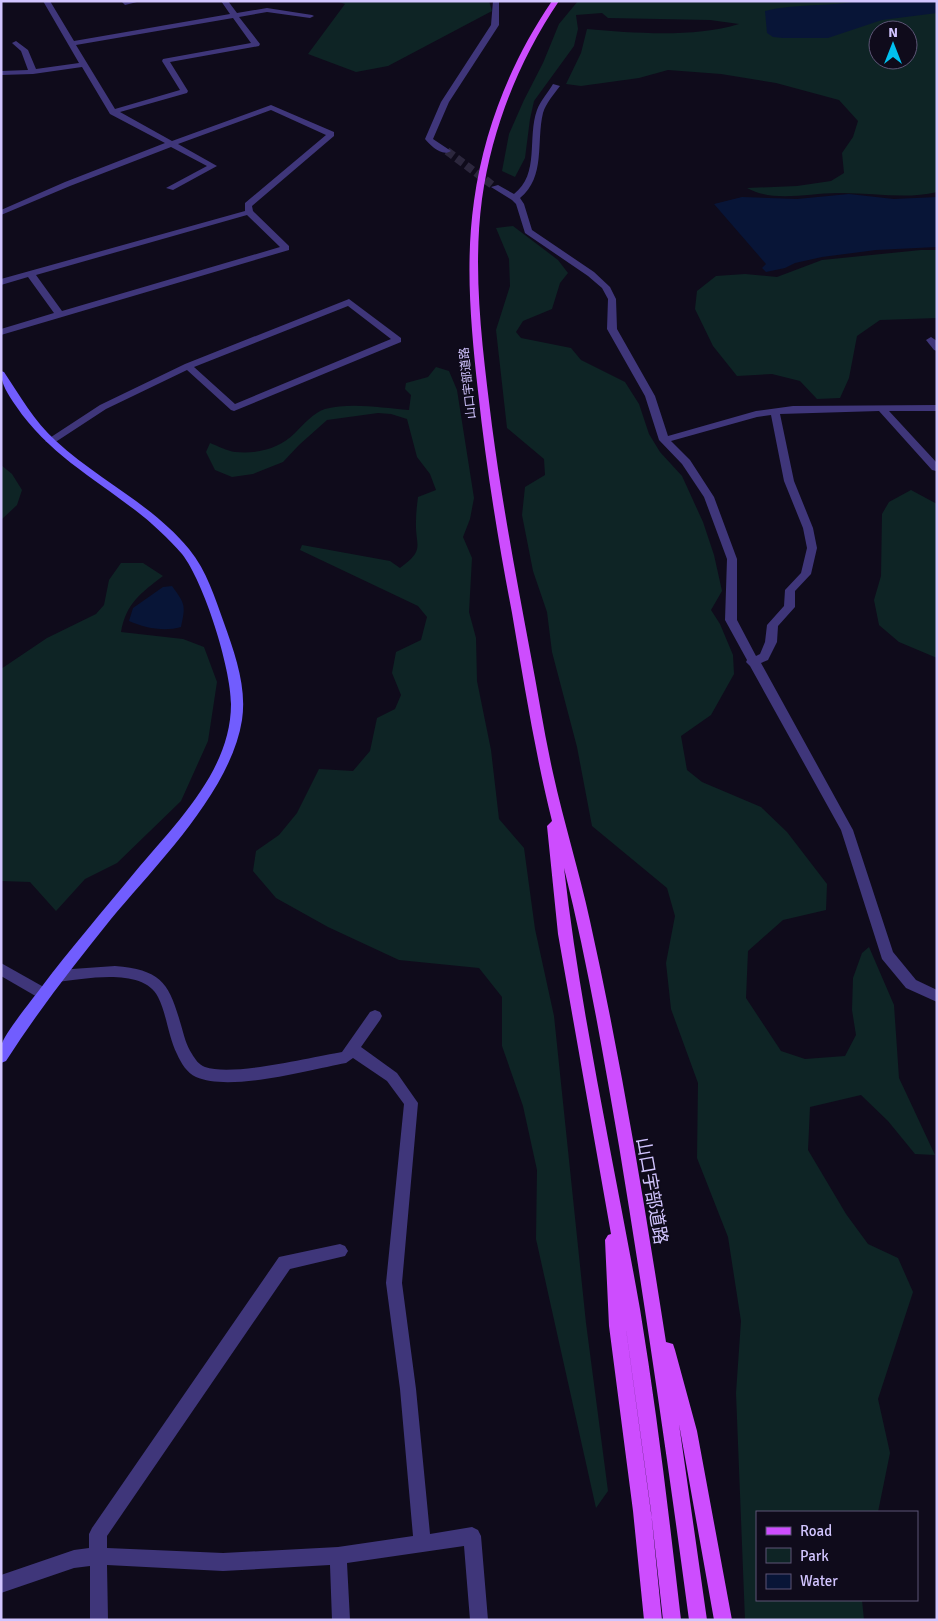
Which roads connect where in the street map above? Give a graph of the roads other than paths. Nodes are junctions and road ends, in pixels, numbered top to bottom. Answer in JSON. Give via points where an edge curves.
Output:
{"nodes":[{"id":1,"x":46,"y":1,"type":"edge"},
{"id":2,"x":124,"y":1,"type":"edge"},
{"id":3,"x":138,"y":1,"type":"edge"},
{"id":4,"x":224,"y":1,"type":"edge"},
{"id":5,"x":496,"y":1,"type":"edge"},
{"id":6,"x":556,"y":1,"type":"edge"},
{"id":7,"x":234,"y":15,"type":"junction"},
{"id":8,"x":310,"y":16,"type":"dead end"},
{"id":9,"x":16,"y":43,"type":"dead end"},
{"id":10,"x":72,"y":44,"type":"junction"},
{"id":11,"x":84,"y":64,"type":"junction"},
{"id":12,"x":33,"y":72,"type":"junction"},
{"id":13,"x":1,"y":73,"type":"edge"},
{"id":14,"x":556,"y":86,"type":"dead end"},
{"id":15,"x":113,"y":112,"type":"junction"},
{"id":16,"x":171,"y":144,"type":"junction"},
{"id":17,"x":447,"y":151,"type":"tunnel mouth"},
{"id":18,"x":495,"y":187,"type":"tunnel mouth"},
{"id":19,"x":170,"y":188,"type":"dead end"},
{"id":20,"x":515,"y":198,"type":"junction"},
{"id":21,"x":249,"y":212,"type":"junction"},
{"id":22,"x":1,"y":213,"type":"edge"},
{"id":23,"x":30,"y":273,"type":"junction"},
{"id":24,"x":1,"y":282,"type":"edge"},
{"id":25,"x":59,"y":314,"type":"junction"},
{"id":26,"x":1,"y":332,"type":"edge"},
{"id":27,"x":188,"y":366,"type":"junction"},
{"id":28,"x":1,"y":374,"type":"edge"},
{"id":29,"x":937,"y":408,"type":"edge"},
{"id":30,"x":883,"y":410,"type":"junction"},
{"id":31,"x":775,"y":412,"type":"junction"},
{"id":32,"x":664,"y":440,"type":"junction"},
{"id":33,"x":50,"y":441,"type":"junction"},
{"id":34,"x":936,"y":468,"type":"edge"},
{"id":35,"x":752,"y":662,"type":"junction"},
{"id":36,"x":547,"y":774,"type":"junction"},
{"id":37,"x":1,"y":969,"type":"edge"},
{"id":38,"x":58,"y":976,"type":"junction"},
{"id":39,"x":44,"y":994,"type":"junction"},
{"id":40,"x":937,"y":996,"type":"edge"},
{"id":41,"x":375,"y":1016,"type":"dead end"},
{"id":42,"x":352,"y":1049,"type":"junction"},
{"id":43,"x":1,"y":1057,"type":"edge"},
{"id":44,"x":612,"y":1188,"type":"junction"},
{"id":45,"x":340,"y":1251,"type":"dead end"},
{"id":46,"x":652,"y":1297,"type":"junction"},
{"id":47,"x":422,"y":1544,"type":"junction"},
{"id":48,"x":97,"y":1556,"type":"junction"},
{"id":49,"x":338,"y":1556,"type":"junction"},
{"id":50,"x":1,"y":1584,"type":"edge"},
{"id":51,"x":99,"y":1620,"type":"edge"},
{"id":52,"x":341,"y":1620,"type":"edge"},
{"id":53,"x":479,"y":1620,"type":"edge"},
{"id":54,"x":653,"y":1620,"type":"edge"},
{"id":55,"x":672,"y":1620,"type":"edge"},
{"id":56,"x":698,"y":1620,"type":"edge"},
{"id":57,"x":723,"y":1620,"type":"edge"}],
"edges":[{"from":1,"to":10,"type":"street"},
{"from":2,"to":3,"type":"street"},
{"from":4,"to":7,"type":"street"},
{"from":5,"to":17,"type":"street","via":[[495,25],[445,102],[429,139]]},
{"from":6,"to":36,"type":"main road","name":"山口宇部道路","via":[[540,24],[502,102],[483,170],[475,240],[476,312],[492,472]]},
{"from":7,"to":8,"type":"street","via":[[267,10]]},
{"from":7,"to":10,"type":"street"},
{"from":7,"to":15,"type":"street","via":[[256,44],[166,61],[184,91]]},
{"from":9,"to":12,"type":"street","via":[[24,50]]},
{"from":10,"to":11,"type":"street"},
{"from":11,"to":12,"type":"street"},
{"from":11,"to":15,"type":"street"},
{"from":12,"to":13,"type":"street"},
{"from":14,"to":20,"type":"street","via":[[541,107],[528,187]]},
{"from":15,"to":16,"type":"street"},
{"from":16,"to":19,"type":"street","via":[[213,166]]},
{"from":16,"to":21,"type":"street","via":[[271,107],[331,134],[248,205]]},
{"from":16,"to":22,"type":"street","via":[[55,188]]},
{"from":18,"to":20,"type":"street"},
{"from":20,"to":32,"type":"street","via":[[528,231],[606,287],[612,299],[612,329],[650,396]]},
{"from":21,"to":23,"type":"street"},
{"from":21,"to":25,"type":"street","via":[[286,248]]},
{"from":23,"to":24,"type":"street"},
{"from":23,"to":25,"type":"street"},
{"from":25,"to":26,"type":"street"},
{"from":27,"to":27,"type":"street","via":[[349,302],[398,340],[234,408]]},
{"from":27,"to":33,"type":"street","via":[[102,407]]},
{"from":28,"to":33,"type":"street"},
{"from":29,"to":30,"type":"street"},
{"from":30,"to":31,"type":"street","via":[[793,409]]},
{"from":30,"to":34,"type":"street"},
{"from":31,"to":32,"type":"street","via":[[756,414]]},
{"from":31,"to":35,"type":"street","via":[[789,482],[808,528],[812,548],[806,574],[790,590],[789,607],[773,625],[771,642],[764,657]]},
{"from":32,"to":35,"type":"street","via":[[686,462],[710,497],[732,559],[731,620]]},
{"from":33,"to":38,"type":"street","via":[[148,513],[185,550],[200,574],[220,628],[237,694],[231,739],[209,788]]},
{"from":35,"to":40,"type":"street","via":[[847,830],[887,955],[911,984]]},
{"from":36,"to":44,"type":"main road","name":"山口宇部道路","via":[[565,934]]},
{"from":36,"to":46,"type":"main road","name":"山口宇部道路","via":[[587,936]]},
{"from":37,"to":39,"type":"street"},
{"from":38,"to":39,"type":"street"},
{"from":38,"to":42,"type":"street","via":[[123,972],[152,980],[162,991],[183,1053],[199,1072],[241,1075],[346,1057]]},
{"from":39,"to":43,"type":"street"},
{"from":41,"to":42,"type":"street"},
{"from":42,"to":47,"type":"street","via":[[392,1077],[411,1103],[394,1283],[408,1389]]},
{"from":44,"to":54,"type":"main road","via":[[617,1326]]},
{"from":44,"to":55,"type":"main road","name":"山口宇部道路","via":[[660,1511]]},
{"from":45,"to":48,"type":"street","via":[[285,1262],[98,1534]]},
{"from":46,"to":56,"type":"main road","name":"山口宇部道路"},
{"from":46,"to":57,"type":"main road","via":[[689,1431]]},
{"from":47,"to":49,"type":"street"},
{"from":47,"to":53,"type":"street","via":[[472,1536]]},
{"from":48,"to":49,"type":"street","via":[[222,1562]]},
{"from":48,"to":50,"type":"street","via":[[74,1559]]},
{"from":48,"to":51,"type":"street"},
{"from":49,"to":52,"type":"street"}]}
